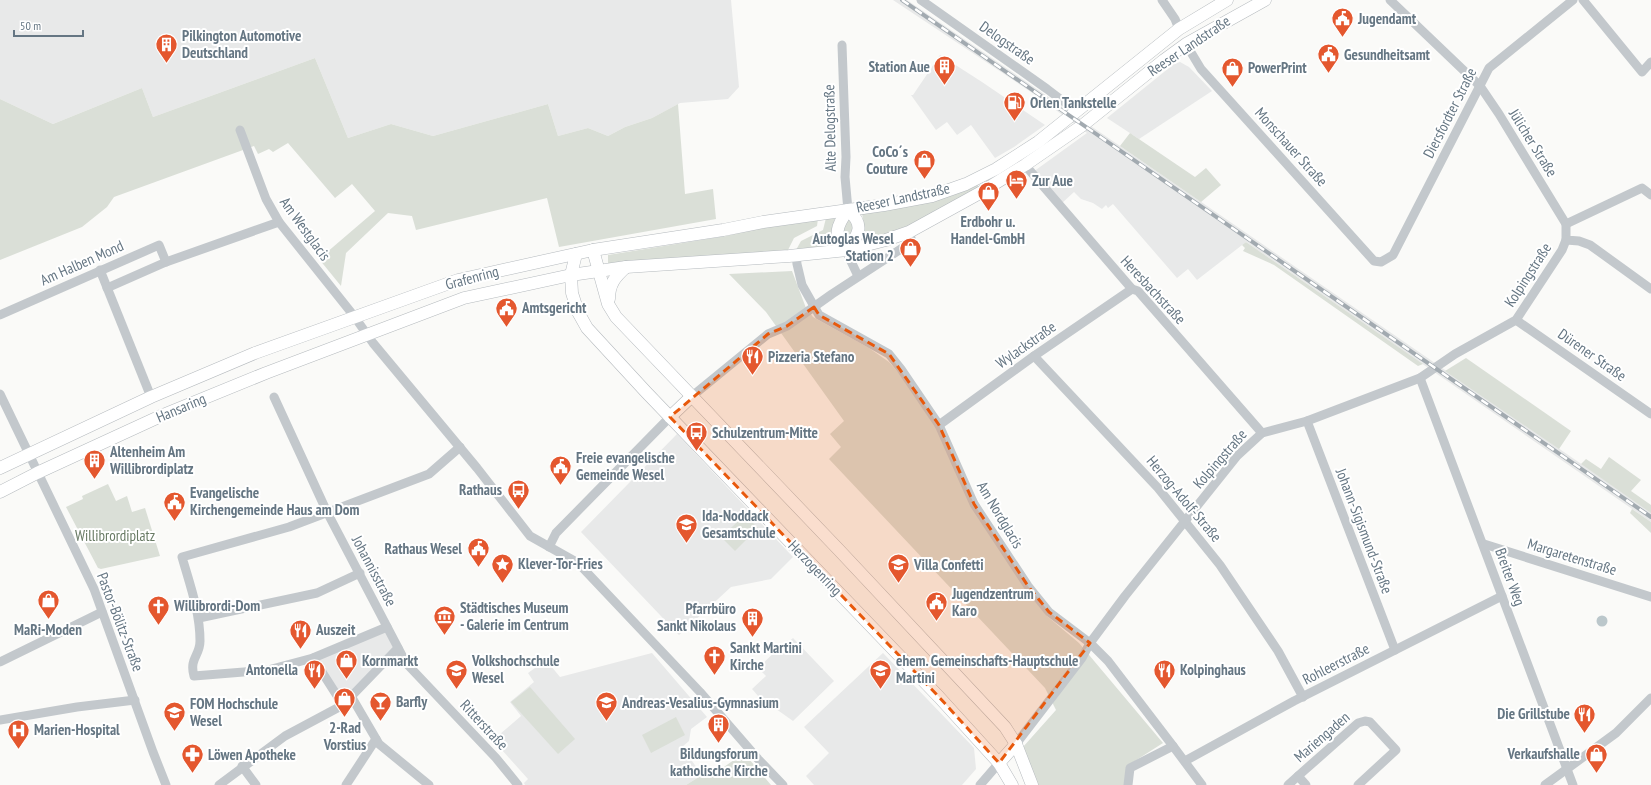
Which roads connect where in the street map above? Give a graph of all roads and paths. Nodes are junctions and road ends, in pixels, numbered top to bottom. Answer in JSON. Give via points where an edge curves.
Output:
{"nodes":[{"id":1,"x":921,"y":0,"type":"edge"},
{"id":2,"x":1162,"y":0,"type":"edge"},
{"id":3,"x":1228,"y":0,"type":"edge"},
{"id":4,"x":1264,"y":0,"type":"edge"},
{"id":5,"x":1390,"y":0,"type":"edge"},
{"id":6,"x":1573,"y":0,"type":"edge"},
{"id":7,"x":1583,"y":0,"type":"edge"},
{"id":8,"x":1179,"y":29,"type":"junction"},
{"id":9,"x":1186,"y":44,"type":"junction"},
{"id":10,"x":842,"y":45,"type":"dead end"},
{"id":11,"x":1651,"y":62,"type":"edge"},
{"id":12,"x":1480,"y":86,"type":"junction"},
{"id":13,"x":1076,"y":111,"type":"junction"},
{"id":14,"x":1088,"y":121,"type":"junction"},
{"id":15,"x":240,"y":130,"type":"dead end"},
{"id":16,"x":1025,"y":165,"type":"junction"},
{"id":17,"x":1651,"y":195,"type":"edge"},
{"id":18,"x":848,"y":210,"type":"junction"},
{"id":19,"x":279,"y":222,"type":"junction"},
{"id":20,"x":1566,"y":224,"type":"junction"},
{"id":21,"x":911,"y":238,"type":"dead end"},
{"id":22,"x":1566,"y":240,"type":"junction"},
{"id":23,"x":593,"y":250,"type":"junction"},
{"id":24,"x":847,"y":250,"type":"junction"},
{"id":25,"x":576,"y":254,"type":"junction"},
{"id":26,"x":796,"y":255,"type":"junction"},
{"id":27,"x":166,"y":262,"type":"junction"},
{"id":28,"x":1381,"y":262,"type":"joint"},
{"id":29,"x":626,"y":268,"type":"junction"},
{"id":30,"x":100,"y":270,"type":"junction"},
{"id":31,"x":599,"y":271,"type":"junction"},
{"id":32,"x":571,"y":275,"type":"junction"},
{"id":33,"x":858,"y":276,"type":"junction"},
{"id":34,"x":107,"y":288,"type":"junction"},
{"id":35,"x":1132,"y":289,"type":"junction"},
{"id":36,"x":1651,"y":289,"type":"edge"},
{"id":37,"x":608,"y":304,"type":"junction"},
{"id":38,"x":814,"y":307,"type":"junction"},
{"id":39,"x":0,"y":315,"type":"edge"},
{"id":40,"x":354,"y":316,"type":"junction"},
{"id":41,"x":1516,"y":320,"type":"junction"},
{"id":42,"x":367,"y":334,"type":"junction"},
{"id":43,"x":1034,"y":356,"type":"junction"},
{"id":44,"x":1420,"y":378,"type":"junction"},
{"id":45,"x":0,"y":394,"type":"edge"},
{"id":46,"x":151,"y":397,"type":"junction"},
{"id":47,"x":274,"y":397,"type":"dead end"},
{"id":48,"x":691,"y":397,"type":"junction"},
{"id":49,"x":1651,"y":414,"type":"edge"},
{"id":50,"x":670,"y":417,"type":"junction"},
{"id":51,"x":1307,"y":421,"type":"junction"},
{"id":52,"x":939,"y":425,"type":"junction"},
{"id":53,"x":1262,"y":433,"type":"junction"},
{"id":54,"x":460,"y":448,"type":"junction"},
{"id":55,"x":28,"y":454,"type":"junction"},
{"id":56,"x":0,"y":468,"type":"edge"},
{"id":57,"x":37,"y":473,"type":"junction"},
{"id":58,"x":0,"y":492,"type":"edge"},
{"id":59,"x":327,"y":512,"type":"junction"},
{"id":60,"x":1185,"y":521,"type":"junction"},
{"id":61,"x":1484,"y":544,"type":"junction"},
{"id":62,"x":549,"y":547,"type":"junction"},
{"id":63,"x":360,"y":573,"type":"junction"},
{"id":64,"x":1502,"y":596,"type":"junction"},
{"id":65,"x":1651,"y":597,"type":"edge"},
{"id":66,"x":102,"y":612,"type":"junction"},
{"id":67,"x":199,"y":618,"type":"junction"},
{"id":68,"x":387,"y":627,"type":"junction"},
{"id":69,"x":1090,"y":643,"type":"junction"},
{"id":70,"x":398,"y":648,"type":"junction"},
{"id":71,"x":1395,"y":650,"type":"junction"},
{"id":72,"x":313,"y":658,"type":"junction"},
{"id":73,"x":0,"y":662,"type":"edge"},
{"id":74,"x":351,"y":696,"type":"junction"},
{"id":75,"x":1303,"y":697,"type":"junction"},
{"id":76,"x":1651,"y":698,"type":"edge"},
{"id":77,"x":135,"y":700,"type":"junction"},
{"id":78,"x":343,"y":705,"type":"junction"},
{"id":79,"x":3,"y":720,"type":"edge"},
{"id":80,"x":376,"y":739,"type":"junction"},
{"id":81,"x":1016,"y":744,"type":"junction"},
{"id":82,"x":1174,"y":746,"type":"junction"},
{"id":83,"x":1185,"y":761,"type":"junction"},
{"id":84,"x":999,"y":763,"type":"junction"},
{"id":85,"x":242,"y":766,"type":"junction"},
{"id":86,"x":1567,"y":770,"type":"junction"},
{"id":87,"x":1298,"y":776,"type":"junction"},
{"id":88,"x":166,"y":785,"type":"edge"},
{"id":89,"x":219,"y":785,"type":"edge"},
{"id":90,"x":256,"y":785,"type":"edge"},
{"id":91,"x":346,"y":785,"type":"edge"},
{"id":92,"x":429,"y":785,"type":"edge"},
{"id":93,"x":518,"y":785,"type":"edge"},
{"id":94,"x":783,"y":785,"type":"edge"},
{"id":95,"x":980,"y":785,"type":"edge"},
{"id":96,"x":1012,"y":785,"type":"edge"},
{"id":97,"x":1032,"y":785,"type":"edge"},
{"id":98,"x":1128,"y":785,"type":"edge"},
{"id":99,"x":1202,"y":785,"type":"edge"},
{"id":100,"x":1288,"y":785,"type":"edge"},
{"id":101,"x":1306,"y":785,"type":"edge"},
{"id":102,"x":1358,"y":785,"type":"edge"},
{"id":103,"x":1545,"y":785,"type":"edge"},
{"id":104,"x":1573,"y":785,"type":"edge"}],
"edges":[{"from":1,"to":13,"type":"street","name":"Delogstraße"},
{"from":2,"to":8,"type":"street","via":[[1176,19]]},
{"from":3,"to":8,"type":"main road","name":"Reeser Landstraße"},
{"from":4,"to":9,"type":"main road","name":"Reeser Landstraße"},
{"from":5,"to":12,"type":"street","name":"Jülicher Straße"},
{"from":6,"to":12,"type":"street","name":"Diersfordter Straße","via":[[1489,68]]},
{"from":7,"to":11,"type":"street","via":[[1642,72]]},
{"from":8,"to":9,"type":"main road"},
{"from":8,"to":13,"type":"main road","name":"Reeser Landstraße"},
{"from":9,"to":14,"type":"main road","name":"Reeser Landstraße"},
{"from":9,"to":28,"type":"street","name":"Monschauer Straße","via":[[1201,69],[1374,262]]},
{"from":10,"to":18,"type":"street","name":"Alte Delogstraße"},
{"from":12,"to":20,"type":"street","name":"Jülicher Straße"},
{"from":12,"to":28,"type":"street","name":"Diersfordter Straße","via":[[1393,255]]},
{"from":13,"to":14,"type":"main road"},
{"from":13,"to":18,"type":"main road","name":"Reeser Landstraße","via":[[1011,160],[966,184],[932,196]]},
{"from":14,"to":16,"type":"main road","name":"Reeser Landstraße"},
{"from":15,"to":19,"type":"street","name":"Am Westglacis","via":[[266,199]]},
{"from":16,"to":24,"type":"main road","name":"Reeser Landstraße","via":[[909,232]]},
{"from":16,"to":35,"type":"street","name":"Heresbachstraße"},
{"from":17,"to":20,"type":"street","via":[[1642,188]]},
{"from":18,"to":23,"type":"main road","name":"Reeser Landstraße"},
{"from":18,"to":24,"type":"main road","via":[[840,221],[838,235],[840,243]]},
{"from":18,"to":24,"type":"main road","via":[[857,217],[859,231]]},
{"from":19,"to":27,"type":"street"},
{"from":19,"to":40,"type":"street","name":"Am Westglacis"},
{"from":20,"to":22,"type":"street"},
{"from":21,"to":33,"type":"street","via":[[910,244]]},
{"from":22,"to":36,"type":"street","via":[[1579,241],[1590,246]]},
{"from":22,"to":41,"type":"street","name":"Kolpingstraße"},
{"from":23,"to":25,"type":"main road","name":"Grafenring"},
{"from":23,"to":31,"type":"main road","name":"Herzogenring"},
{"from":24,"to":26,"type":"main road","name":"Reeser Landstraße"},
{"from":24,"to":33,"type":"street"},
{"from":25,"to":32,"type":"main road","name":"Herzogenring"},
{"from":25,"to":40,"type":"main road","name":"Grafenring","via":[[458,280]]},
{"from":26,"to":29,"type":"main road","name":"Reeser Landstraße"},
{"from":26,"to":38,"type":"street","name":"Am Nordglacis","via":[[802,285]]},
{"from":27,"to":30,"type":"street","name":"Am Halben Mond","via":[[159,245]]},
{"from":27,"to":34,"type":"street"},
{"from":29,"to":31,"type":"main road","name":"Reeser Landstraße"},
{"from":29,"to":37,"type":"main road","via":[[611,283]]},
{"from":30,"to":34,"type":"street"},
{"from":30,"to":39,"type":"street","name":"Am Halben Mond"},
{"from":31,"to":32,"type":"main road","name":"Grafenring"},
{"from":31,"to":37,"type":"main road","name":"Herzogenring"},
{"from":32,"to":42,"type":"main road","name":"Grafenring","via":[[464,298]]},
{"from":32,"to":50,"type":"main road","name":"Herzogenring","via":[[572,293],[587,328]]},
{"from":33,"to":38,"type":"street"},
{"from":34,"to":46,"type":"street"},
{"from":35,"to":43,"type":"street","name":"Wylackstraße"},
{"from":35,"to":53,"type":"street","name":"Heresbachstraße","via":[[1138,291]]},
{"from":37,"to":48,"type":"main road","name":"Herzogenring","via":[[616,317]]},
{"from":38,"to":48,"type":"street","via":[[787,326],[768,334]]},
{"from":38,"to":52,"type":"street","name":"Am Nordglacis","via":[[818,315],[889,354]]},
{"from":40,"to":42,"type":"street","name":"Am Westglacis"},
{"from":40,"to":46,"type":"main road","name":"Hansaring","via":[[255,353]]},
{"from":41,"to":44,"type":"street","name":"Kolpingstraße","via":[[1455,354]]},
{"from":41,"to":49,"type":"street","name":"Dürener Straße"},
{"from":42,"to":54,"type":"street","name":"Am Westglacis"},
{"from":42,"to":57,"type":"main road","name":"Hansaring","via":[[163,415]]},
{"from":43,"to":52,"type":"street","name":"Wylackstraße"},
{"from":43,"to":60,"type":"street","name":"Herzog-Adolf-Straße","via":[[1153,482]]},
{"from":44,"to":51,"type":"street","name":"Kolpingstraße"},
{"from":44,"to":61,"type":"street","name":"Breiter Weg"},
{"from":45,"to":55,"type":"street","name":"Pastor-Bölitz-Straße"},
{"from":46,"to":55,"type":"main road","name":"Hansaring"},
{"from":47,"to":59,"type":"street","name":"Johannisstraße"},
{"from":48,"to":50,"type":"main road"},
{"from":48,"to":81,"type":"main road","name":"Herzogenring","via":[[1005,727]]},
{"from":50,"to":62,"type":"street","via":[[556,533]]},
{"from":50,"to":84,"type":"main road","name":"Herzogenring"},
{"from":51,"to":53,"type":"street","name":"Kolpingstraße"},
{"from":51,"to":71,"type":"street","name":"Johann-Sigismund-Straße"},
{"from":52,"to":69,"type":"street","name":"Am Nordglacis","via":[[974,504],[1028,586],[1049,612]]},
{"from":53,"to":60,"type":"street","name":"Kolpingstraße","via":[[1237,456]]},
{"from":54,"to":59,"type":"street","via":[[429,474]]},
{"from":54,"to":62,"type":"street","name":"Am Westglacis","via":[[530,536]]},
{"from":55,"to":56,"type":"main road","name":"Hansaring"},
{"from":55,"to":57,"type":"street","name":"Pastor-Bölitz-Straße"},
{"from":57,"to":58,"type":"main road","name":"Hansaring"},
{"from":57,"to":66,"type":"street","name":"Pastor-Bölitz-Straße","via":[[85,569]]},
{"from":59,"to":63,"type":"street","name":"Johannisstraße"},
{"from":59,"to":67,"type":"street","via":[[289,527],[182,557]]},
{"from":60,"to":69,"type":"street","name":"Kolpingstraße"},
{"from":60,"to":75,"type":"street","name":"Herzog-Adolf-Straße","via":[[1220,565],[1278,651]]},
{"from":61,"to":64,"type":"street","name":"Breiter Weg"},
{"from":61,"to":65,"type":"street","name":"Margaretenstraße"},
{"from":62,"to":94,"type":"street","name":"Am Westglacis","via":[[578,563]]},
{"from":63,"to":67,"type":"street","via":[[317,593]]},
{"from":63,"to":68,"type":"street","name":"Johannisstraße"},
{"from":64,"to":71,"type":"street","name":"Rohleerstraße"},
{"from":64,"to":86,"type":"street","name":"Breiter Weg"},
{"from":66,"to":73,"type":"street"},
{"from":66,"to":77,"type":"street","name":"Pastor-Bölitz-Straße"},
{"from":67,"to":72,"type":"street","via":[[200,643],[192,666],[194,676],[268,670]]},
{"from":68,"to":70,"type":"street","name":"Johannisstraße"},
{"from":68,"to":72,"type":"street"},
{"from":69,"to":81,"type":"street","name":"Kolpingstraße","via":[[1082,658]]},
{"from":69,"to":82,"type":"street","name":"Am Nordglacis","via":[[1108,661]]},
{"from":70,"to":74,"type":"street"},
{"from":70,"to":93,"type":"street","name":"Ritterstraße","via":[[406,662]]},
{"from":71,"to":75,"type":"street","name":"Rohleerstraße"},
{"from":72,"to":78,"type":"street"},
{"from":74,"to":78,"type":"street"},
{"from":74,"to":80,"type":"street"},
{"from":75,"to":83,"type":"street","name":"Rohleerstraße"},
{"from":76,"to":86,"type":"street","via":[[1616,733]]},
{"from":77,"to":79,"type":"street"},
{"from":77,"to":88,"type":"street","name":"Pastor-Bölitz-Straße"},
{"from":78,"to":85,"type":"street","via":[[285,736]]},
{"from":80,"to":91,"type":"street"},
{"from":80,"to":92,"type":"street"},
{"from":81,"to":84,"type":"main road"},
{"from":81,"to":97,"type":"main road","name":"Herzogenring"},
{"from":82,"to":83,"type":"street","name":"Am Nordglacis"},
{"from":82,"to":98,"type":"street","via":[[1130,768]]},
{"from":83,"to":99,"type":"street","name":"Am Nordglacis"},
{"from":84,"to":95,"type":"street"},
{"from":84,"to":96,"type":"main road","name":"Herzogenring"},
{"from":85,"to":89,"type":"street"},
{"from":85,"to":90,"type":"street"},
{"from":86,"to":103,"type":"street"},
{"from":86,"to":104,"type":"street","name":"Breiter Weg"},
{"from":87,"to":100,"type":"street","name":"Mariengaden"},
{"from":87,"to":101,"type":"street","name":"Mariengaden"},
{"from":87,"to":102,"type":"street","name":"Mariengaden","via":[[1358,723],[1365,721],[1370,722],[1396,750]]}]}
